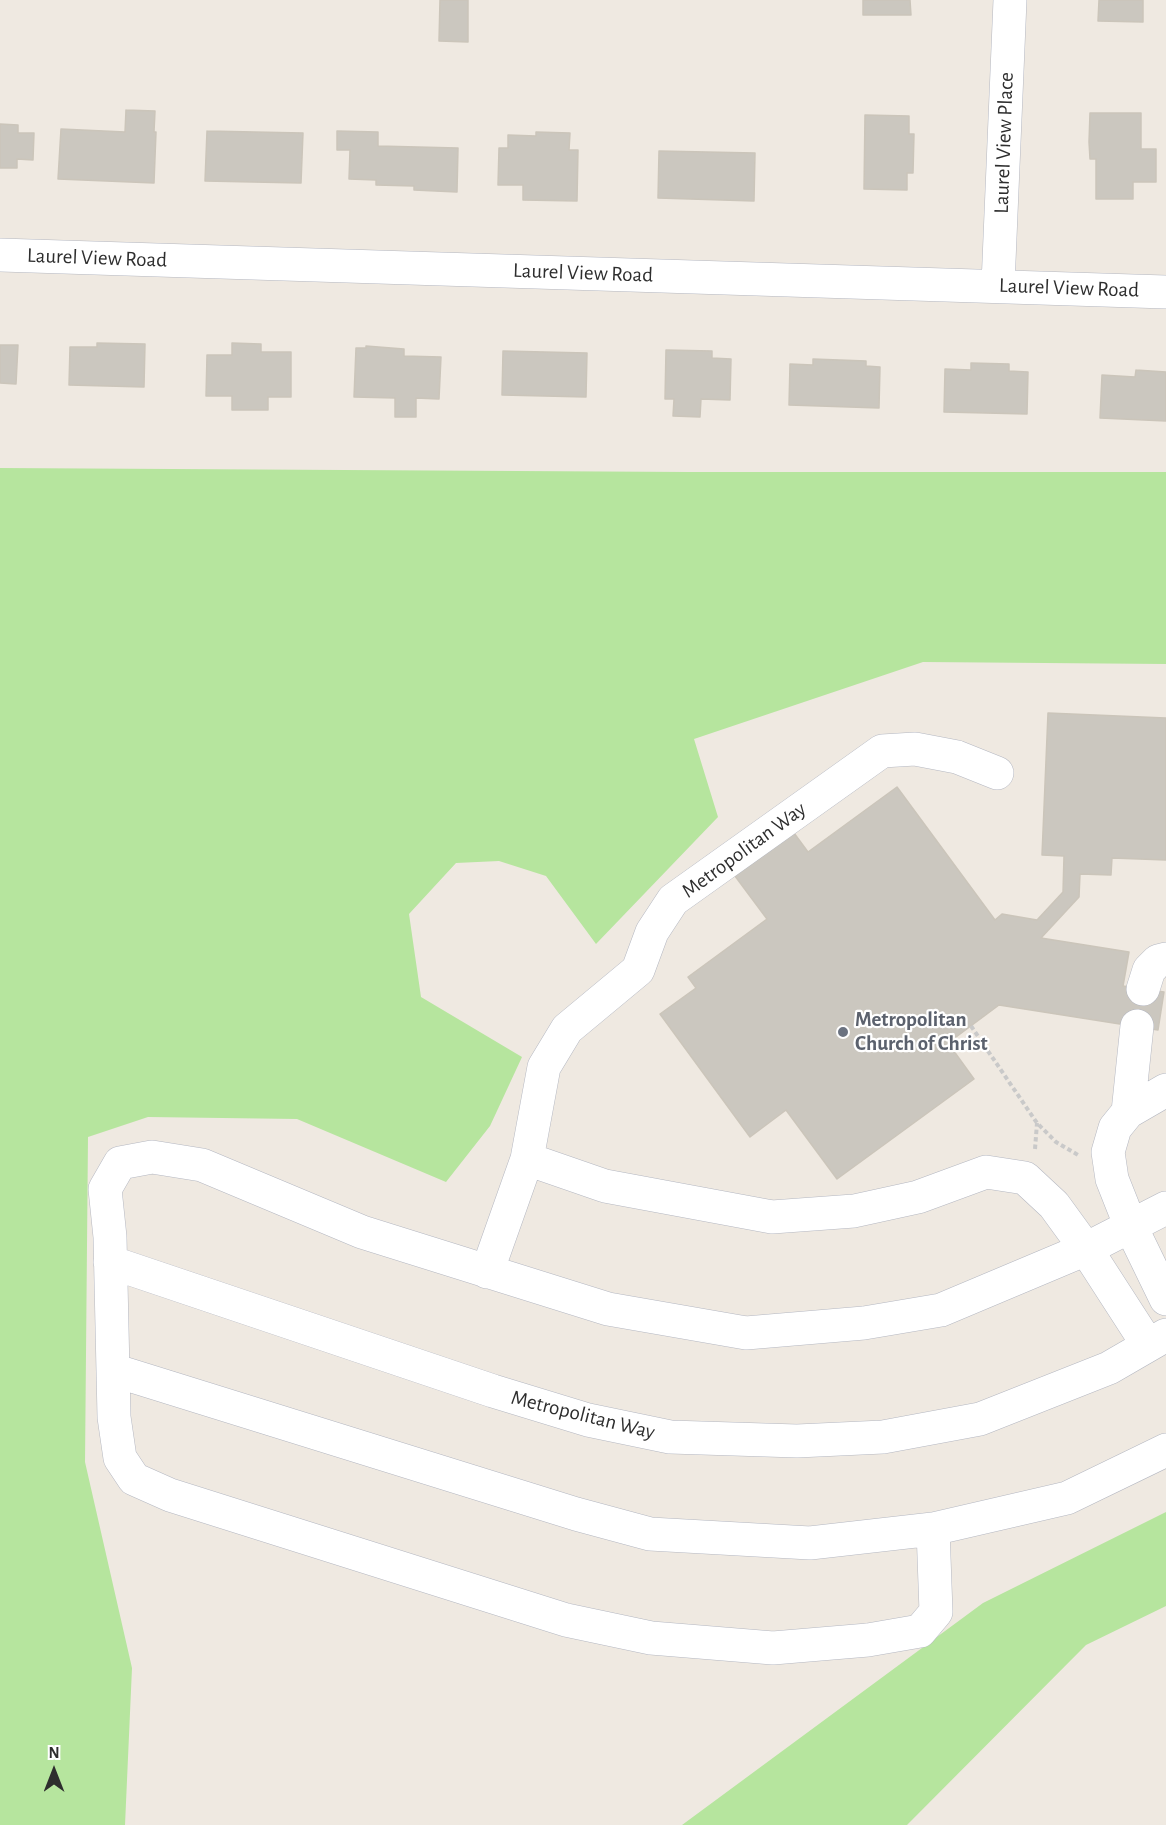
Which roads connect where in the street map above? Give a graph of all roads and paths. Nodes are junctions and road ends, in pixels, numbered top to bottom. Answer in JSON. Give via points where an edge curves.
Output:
{"nodes":[{"id":1,"x":1010,"y":0,"type":"edge"},
{"id":2,"x":0,"y":255,"type":"edge"},
{"id":3,"x":999,"y":285,"type":"junction"},
{"id":4,"x":1166,"y":292,"type":"edge"},
{"id":5,"x":997,"y":773,"type":"dead end"},
{"id":6,"x":1166,"y":959,"type":"edge"},
{"id":7,"x":1143,"y":989,"type":"dead end"},
{"id":8,"x":971,"y":1026,"type":"dead end"},
{"id":9,"x":1137,"y":1026,"type":"dead end"},
{"id":10,"x":1166,"y":1090,"type":"edge"},
{"id":11,"x":1128,"y":1112,"type":"junction"},
{"id":12,"x":526,"y":1159,"type":"junction"},
{"id":13,"x":1110,"y":1160,"type":"junction"},
{"id":14,"x":1166,"y":1208,"type":"edge"},
{"id":15,"x":1131,"y":1227,"type":"junction"},
{"id":16,"x":1086,"y":1249,"type":"junction"},
{"id":17,"x":110,"y":1262,"type":"junction"},
{"id":18,"x":488,"y":1272,"type":"junction"},
{"id":19,"x":1166,"y":1299,"type":"edge"},
{"id":20,"x":1161,"y":1338,"type":"edge"},
{"id":21,"x":113,"y":1370,"type":"junction"},
{"id":22,"x":1166,"y":1450,"type":"edge"},
{"id":23,"x":933,"y":1529,"type":"junction"}],
"edges":[{"from":1,"to":3,"type":"street","name":"Laurel View Place"},
{"from":2,"to":3,"type":"street","name":"Laurel View Road"},
{"from":3,"to":4,"type":"street","name":"Laurel View Road"},
{"from":5,"to":12,"type":"street","name":"Metropolitan Way","via":[[957,757],[915,749],[882,751],[673,900],[652,932],[638,970],[567,1029],[544,1067]]},
{"from":6,"to":7,"type":"street","via":[[1149,970]]},
{"from":8,"to":13,"type":"path","via":[[1037,1123],[1056,1142],[1082,1156]]},
{"from":9,"to":11,"type":"street"},
{"from":10,"to":11,"type":"street"},
{"from":11,"to":13,"type":"street","via":[[1115,1128],[1108,1152]]},
{"from":12,"to":16,"type":"street","via":[[605,1186],[772,1217],[854,1211],[918,1197],[986,1172],[1025,1178],[1054,1205]]},
{"from":12,"to":18,"type":"street","name":"Metropolitan Way"},
{"from":13,"to":15,"type":"street","via":[[1112,1179]]},
{"from":14,"to":15,"type":"street"},
{"from":15,"to":16,"type":"street"},
{"from":15,"to":19,"type":"street"},
{"from":16,"to":18,"type":"street","via":[[940,1310],[864,1323],[746,1333],[608,1310]]},
{"from":16,"to":20,"type":"street"},
{"from":17,"to":18,"type":"street","via":[[105,1189],[120,1163],[152,1157],[202,1165],[362,1232]]},
{"from":17,"to":20,"type":"street","name":"Metropolitan Way","via":[[493,1391],[588,1420],[670,1437],[797,1441],[883,1437],[980,1419],[1109,1368]]},
{"from":17,"to":21,"type":"street"},
{"from":21,"to":23,"type":"street","via":[[650,1534],[810,1543]]},
{"from":21,"to":23,"type":"street","via":[[120,1458],[134,1479],[170,1495],[566,1620],[651,1638],[773,1648],[920,1631],[936,1612]]},
{"from":22,"to":23,"type":"street","via":[[1067,1498]]}]}
